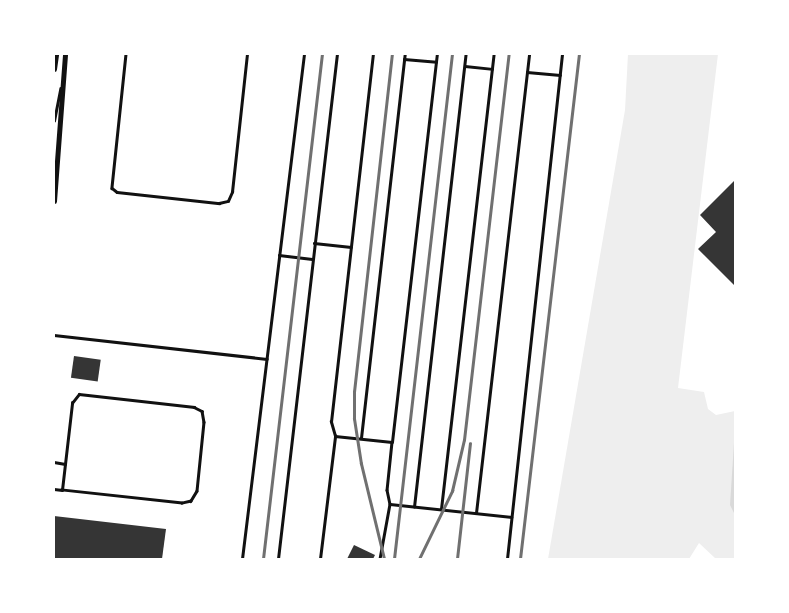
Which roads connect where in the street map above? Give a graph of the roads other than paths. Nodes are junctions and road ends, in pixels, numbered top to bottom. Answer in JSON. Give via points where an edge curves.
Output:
{"nodes":[{"id":1,"x":56,"y":54,"type":"edge"},
{"id":2,"x":65,"y":54,"type":"edge"},
{"id":3,"x":126,"y":54,"type":"edge"},
{"id":4,"x":247,"y":54,"type":"edge"},
{"id":5,"x":304,"y":54,"type":"edge"},
{"id":6,"x":337,"y":54,"type":"edge"},
{"id":7,"x":373,"y":54,"type":"edge"},
{"id":8,"x":405,"y":54,"type":"edge"},
{"id":9,"x":437,"y":54,"type":"edge"},
{"id":10,"x":466,"y":54,"type":"edge"},
{"id":11,"x":494,"y":54,"type":"edge"},
{"id":12,"x":529,"y":54,"type":"edge"},
{"id":13,"x":562,"y":54,"type":"edge"},
{"id":14,"x":404,"y":59,"type":"junction"},
{"id":15,"x":436,"y":62,"type":"junction"},
{"id":16,"x":465,"y":66,"type":"junction"},
{"id":17,"x":54,"y":69,"type":"edge"},
{"id":18,"x":492,"y":69,"type":"junction"},
{"id":19,"x":527,"y":72,"type":"junction"},
{"id":20,"x":560,"y":75,"type":"junction"},
{"id":21,"x":62,"y":80,"type":"junction"},
{"id":22,"x":54,"y":121,"type":"edge"},
{"id":23,"x":54,"y":201,"type":"edge"},
{"id":24,"x":314,"y":243,"type":"junction"},
{"id":25,"x":351,"y":247,"type":"junction"},
{"id":26,"x":279,"y":255,"type":"junction"},
{"id":27,"x":313,"y":260,"type":"junction"},
{"id":28,"x":54,"y":335,"type":"edge"},
{"id":29,"x":267,"y":359,"type":"junction"},
{"id":30,"x":334,"y":436,"type":"junction"},
{"id":31,"x":361,"y":438,"type":"junction"},
{"id":32,"x":392,"y":442,"type":"junction"},
{"id":33,"x":54,"y":462,"type":"edge"},
{"id":34,"x":65,"y":464,"type":"junction"},
{"id":35,"x":54,"y":489,"type":"edge"},
{"id":36,"x":62,"y":490,"type":"junction"},
{"id":37,"x":390,"y":504,"type":"junction"},
{"id":38,"x":414,"y":507,"type":"junction"},
{"id":39,"x":441,"y":509,"type":"junction"},
{"id":40,"x":476,"y":513,"type":"junction"},
{"id":41,"x":511,"y":517,"type":"junction"},
{"id":42,"x":242,"y":559,"type":"edge"},
{"id":43,"x":278,"y":559,"type":"edge"},
{"id":44,"x":320,"y":559,"type":"edge"},
{"id":45,"x":380,"y":559,"type":"edge"},
{"id":46,"x":506,"y":559,"type":"edge"}],
"edges":[{"from":1,"to":17,"type":"street"},
{"from":2,"to":21,"type":"street"},
{"from":3,"to":4,"type":"lane","via":[[112,188],[117,192],[219,203],[228,201],[232,192]]},
{"from":5,"to":26,"type":"lane"},
{"from":6,"to":24,"type":"lane"},
{"from":7,"to":25,"type":"lane"},
{"from":8,"to":14,"type":"lane"},
{"from":9,"to":15,"type":"lane"},
{"from":10,"to":16,"type":"lane"},
{"from":11,"to":18,"type":"lane"},
{"from":12,"to":19,"type":"lane"},
{"from":13,"to":20,"type":"lane"},
{"from":14,"to":15,"type":"lane"},
{"from":14,"to":31,"type":"lane"},
{"from":15,"to":32,"type":"lane"},
{"from":16,"to":18,"type":"lane"},
{"from":16,"to":38,"type":"lane"},
{"from":18,"to":39,"type":"lane"},
{"from":19,"to":20,"type":"lane"},
{"from":19,"to":40,"type":"lane"},
{"from":20,"to":41,"type":"lane"},
{"from":21,"to":22,"type":"lane"},
{"from":21,"to":23,"type":"street"},
{"from":24,"to":25,"type":"lane"},
{"from":24,"to":27,"type":"lane"},
{"from":25,"to":30,"type":"lane","via":[[331,422]]},
{"from":26,"to":27,"type":"lane"},
{"from":26,"to":29,"type":"lane"},
{"from":27,"to":43,"type":"lane"},
{"from":28,"to":29,"type":"lane"},
{"from":29,"to":42,"type":"lane"},
{"from":30,"to":31,"type":"lane"},
{"from":30,"to":44,"type":"lane"},
{"from":31,"to":32,"type":"lane"},
{"from":32,"to":37,"type":"lane","via":[[387,490]]},
{"from":33,"to":34,"type":"lane"},
{"from":34,"to":36,"type":"lane"},
{"from":34,"to":36,"type":"lane","via":[[72,403],[79,394],[194,407],[204,415],[197,491],[191,501],[182,503]]},
{"from":35,"to":36,"type":"lane"},
{"from":37,"to":38,"type":"lane"},
{"from":37,"to":45,"type":"lane","via":[[387,535]]},
{"from":38,"to":39,"type":"lane"},
{"from":39,"to":40,"type":"lane"},
{"from":40,"to":41,"type":"lane"},
{"from":41,"to":46,"type":"lane"}]}
